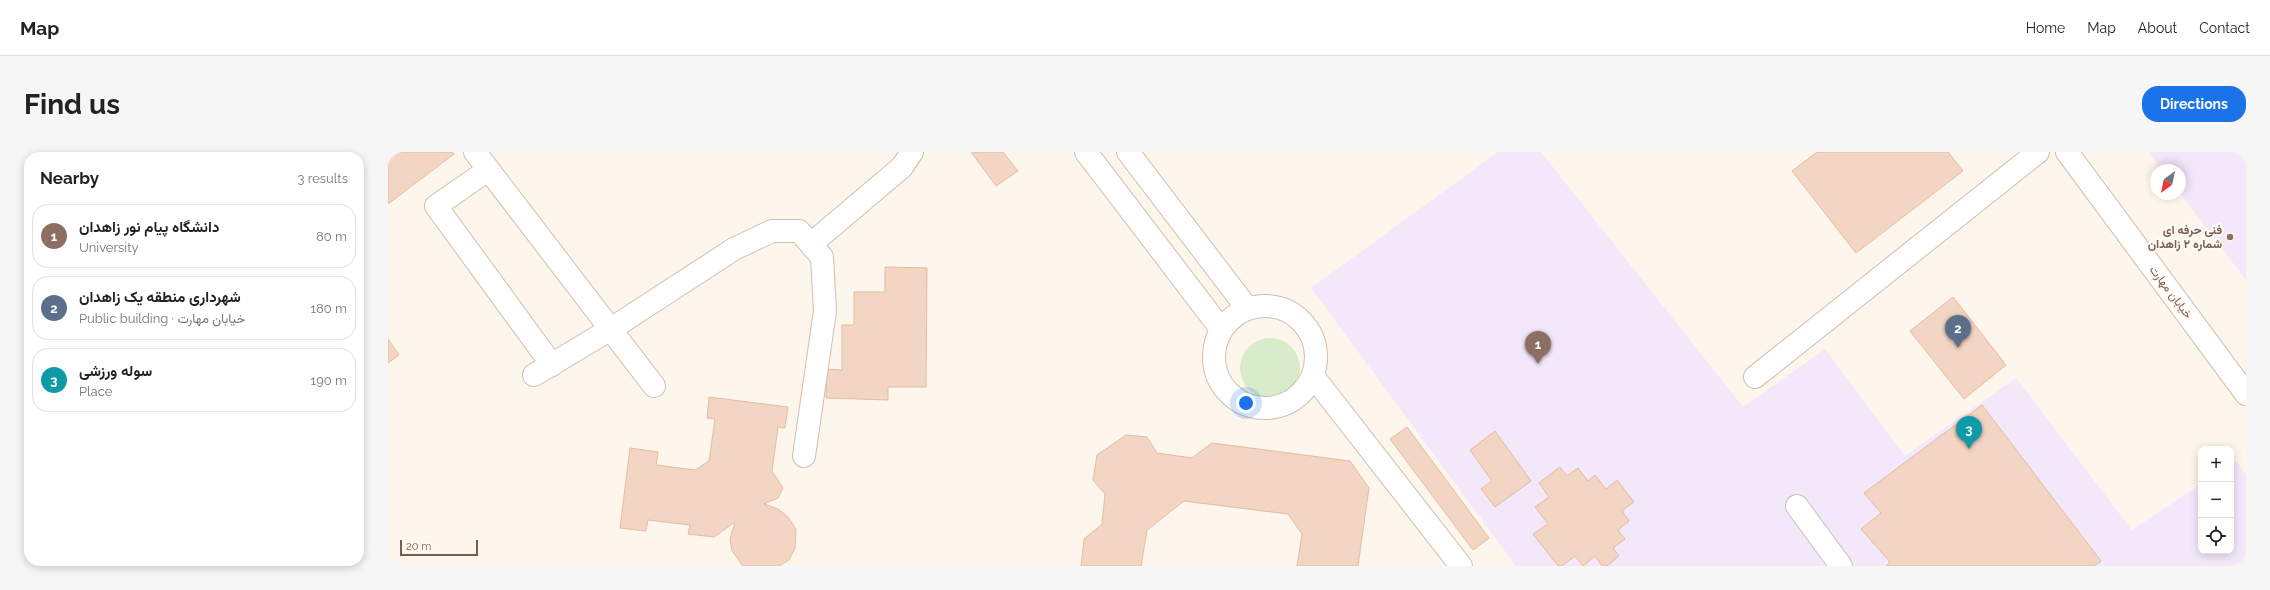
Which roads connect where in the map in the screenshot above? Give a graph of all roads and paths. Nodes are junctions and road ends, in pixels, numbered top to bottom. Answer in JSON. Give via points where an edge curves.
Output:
{"nodes":[{"id":1,"x":475,"y":152,"type":"edge"},
{"id":2,"x":912,"y":152,"type":"edge"},
{"id":3,"x":1086,"y":152,"type":"edge"},
{"id":4,"x":1128,"y":152,"type":"edge"},
{"id":5,"x":2038,"y":152,"type":"edge"},
{"id":6,"x":2067,"y":152,"type":"edge"},
{"id":7,"x":488,"y":170,"type":"junction"},
{"id":8,"x":811,"y":244,"type":"junction"},
{"id":9,"x":1247,"y":308,"type":"junction"},
{"id":10,"x":610,"y":329,"type":"junction"},
{"id":11,"x":1221,"y":329,"type":"junction"},
{"id":12,"x":1313,"y":376,"type":"junction"},
{"id":13,"x":1755,"y":377,"type":"dead end"},
{"id":14,"x":654,"y":386,"type":"dead end"},
{"id":15,"x":2246,"y":394,"type":"edge"},
{"id":16,"x":804,"y":456,"type":"dead end"},
{"id":17,"x":1797,"y":506,"type":"dead end"},
{"id":18,"x":1461,"y":566,"type":"edge"},
{"id":19,"x":1841,"y":566,"type":"edge"}],
"edges":[{"from":1,"to":7,"type":"street"},
{"from":2,"to":8,"type":"street","via":[[902,167]]},
{"from":3,"to":11,"type":"street"},
{"from":4,"to":9,"type":"street"},
{"from":5,"to":13,"type":"street"},
{"from":6,"to":15,"type":"street","name":"خیابان مهارت"},
{"from":7,"to":10,"type":"street"},
{"from":7,"to":10,"type":"street","via":[[436,206],[543,370]]},
{"from":8,"to":10,"type":"street","via":[[799,231],[772,231],[734,249]]},
{"from":8,"to":16,"type":"street","via":[[822,257],[825,310]]},
{"from":9,"to":11,"type":"street","via":[[1232,317]]},
{"from":9,"to":12,"type":"street","via":[[1264,305],[1296,315],[1307,328],[1314,343],[1316,360]]},
{"from":10,"to":14,"type":"street"},
{"from":11,"to":12,"type":"street","via":[[1214,345],[1218,379],[1228,393],[1242,403],[1258,408],[1275,407],[1291,401],[1304,391]]},
{"from":12,"to":18,"type":"street"},
{"from":17,"to":19,"type":"street"}]}
